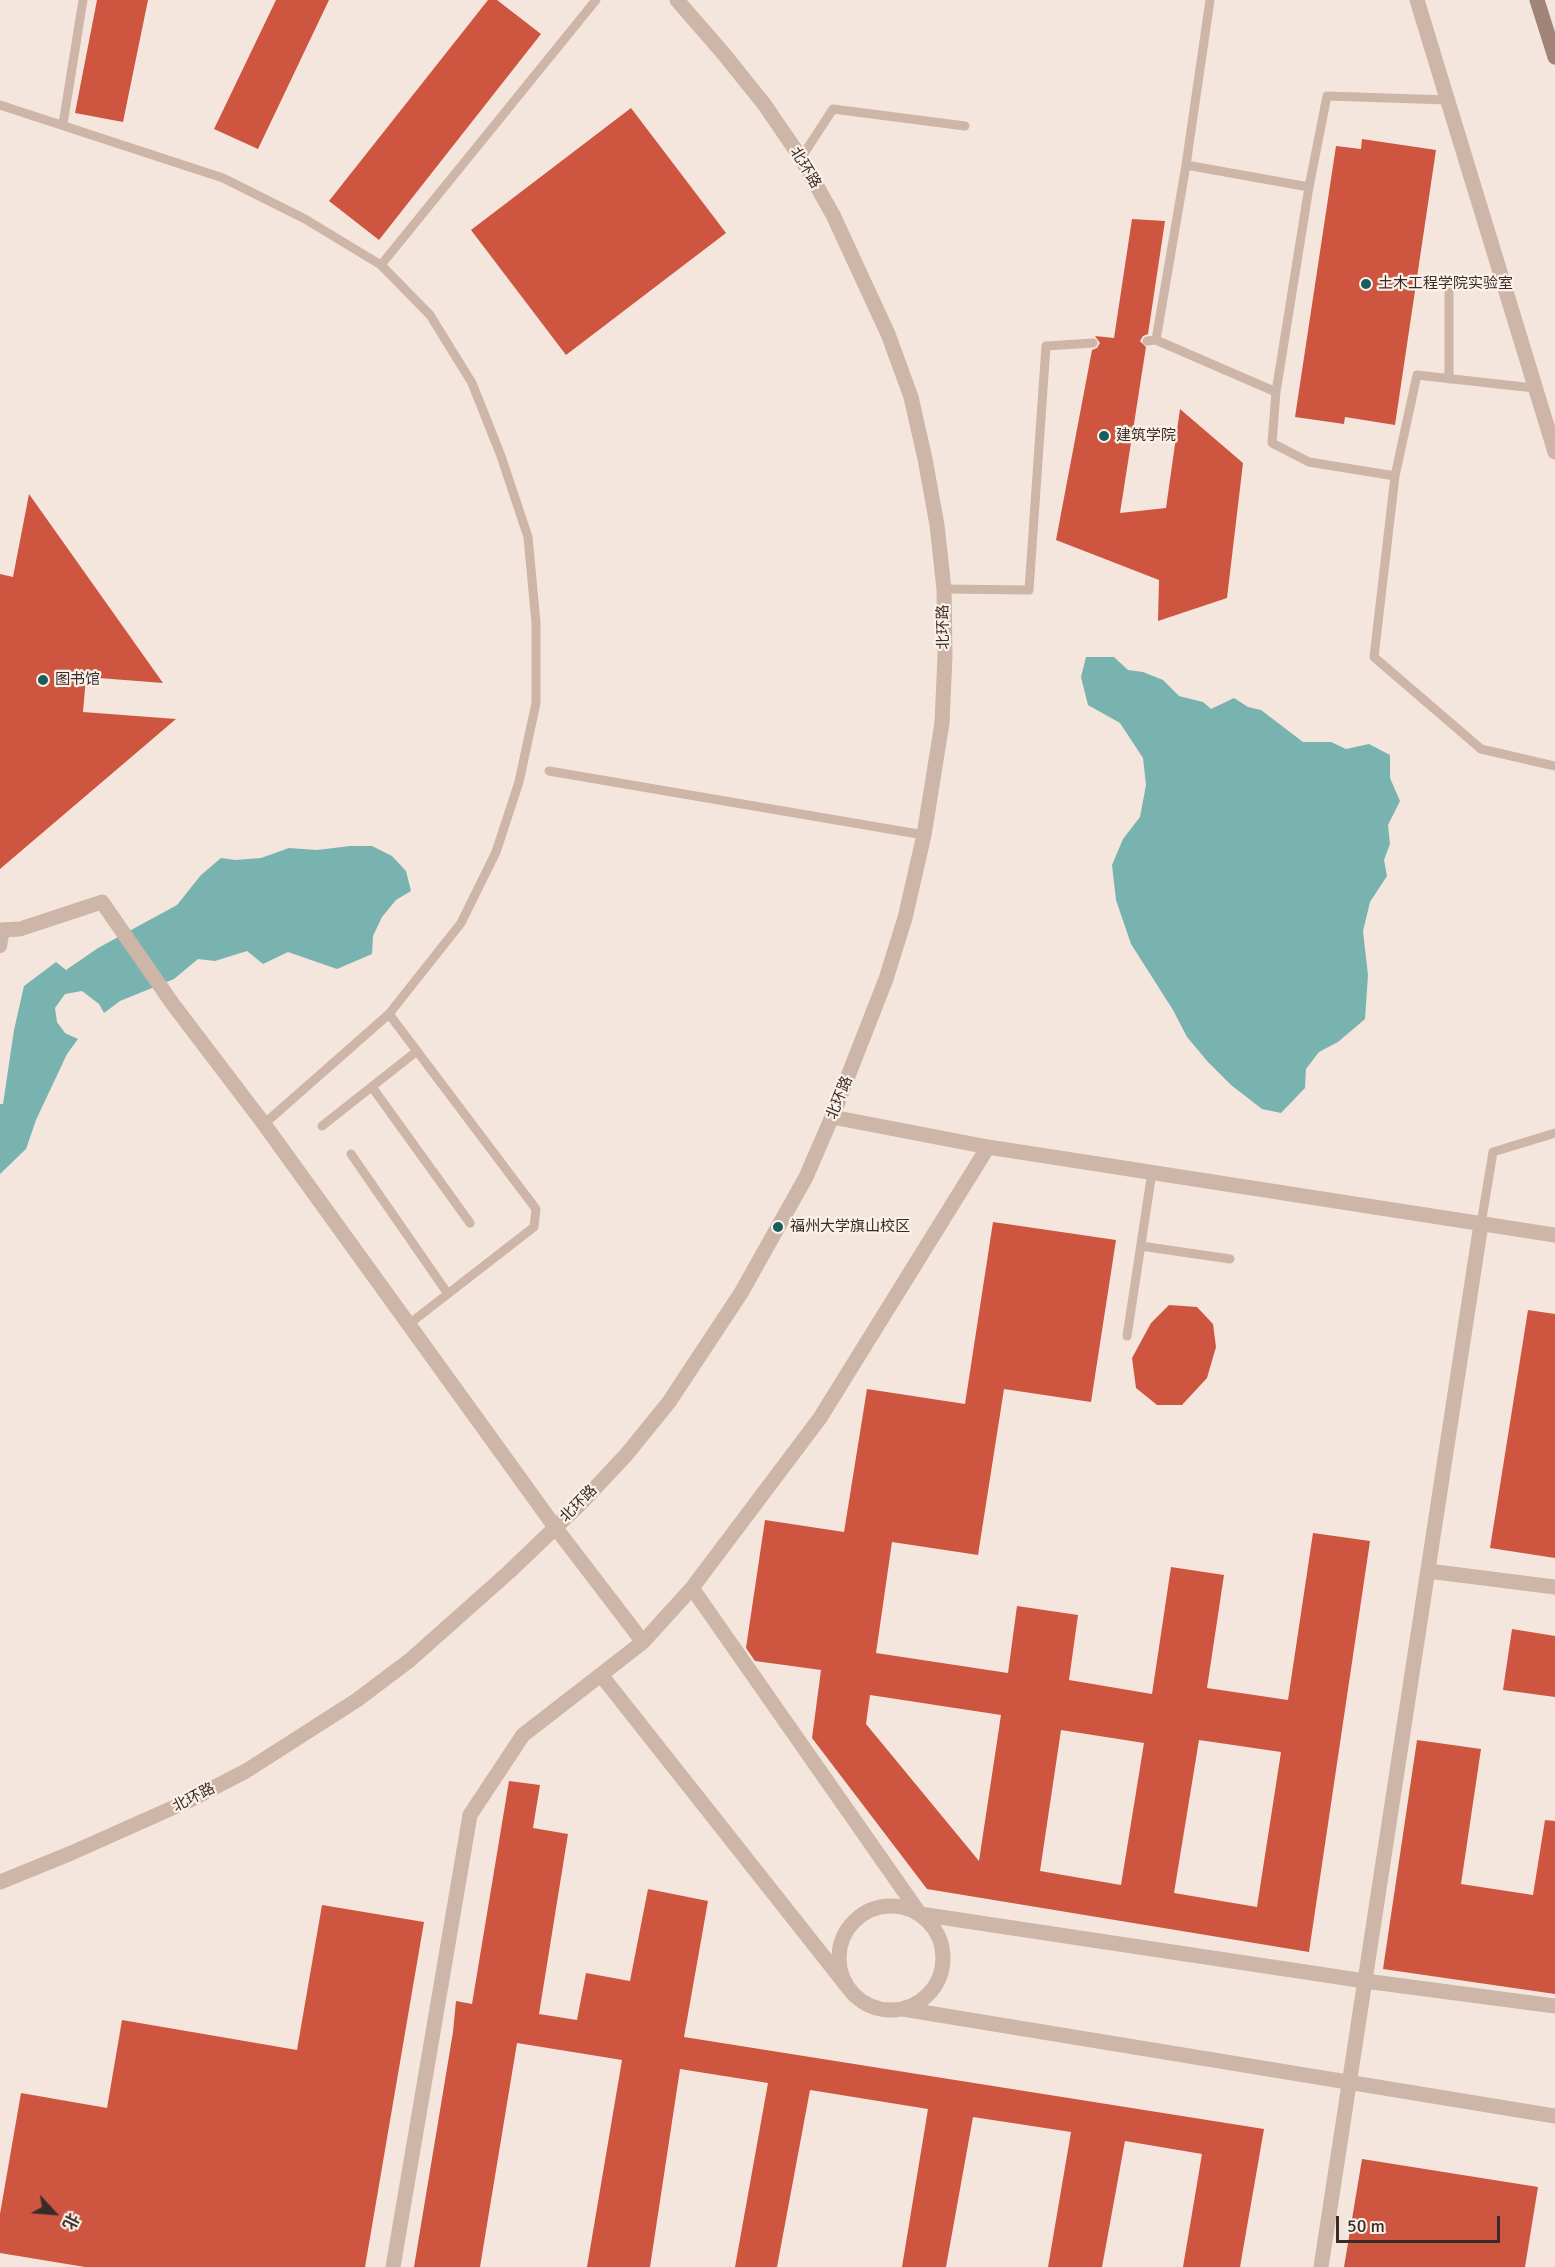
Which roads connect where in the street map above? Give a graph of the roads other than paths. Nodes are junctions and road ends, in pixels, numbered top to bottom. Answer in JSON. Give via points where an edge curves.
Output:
{"nodes":[{"id":1,"x":83,"y":0,"type":"edge"},
{"id":2,"x":597,"y":0,"type":"edge"},
{"id":3,"x":677,"y":0,"type":"edge"},
{"id":4,"x":1210,"y":0,"type":"edge"},
{"id":5,"x":1416,"y":0,"type":"edge"},
{"id":6,"x":1537,"y":0,"type":"edge"},
{"id":7,"x":1555,"y":57,"type":"edge"},
{"id":8,"x":1448,"y":100,"type":"junction"},
{"id":9,"x":0,"y":105,"type":"edge"},
{"id":10,"x":63,"y":124,"type":"junction"},
{"id":11,"x":965,"y":126,"type":"dead end"},
{"id":12,"x":801,"y":158,"type":"junction"},
{"id":13,"x":1186,"y":165,"type":"junction"},
{"id":14,"x":1310,"y":187,"type":"junction"},
{"id":15,"x":381,"y":265,"type":"junction"},
{"id":16,"x":1449,"y":292,"type":"dead end"},
{"id":17,"x":1093,"y":343,"type":"dead end"},
{"id":18,"x":1449,"y":379,"type":"junction"},
{"id":19,"x":1534,"y":388,"type":"junction"},
{"id":20,"x":1276,"y":392,"type":"junction"},
{"id":21,"x":1555,"y":452,"type":"edge"},
{"id":22,"x":1395,"y":476,"type":"junction"},
{"id":23,"x":944,"y":589,"type":"junction"},
{"id":24,"x":1555,"y":766,"type":"edge"},
{"id":25,"x":549,"y":771,"type":"dead end"},
{"id":26,"x":924,"y":835,"type":"junction"},
{"id":27,"x":1,"y":930,"type":"edge"},
{"id":28,"x":0,"y":946,"type":"edge"},
{"id":29,"x":389,"y":1014,"type":"junction"},
{"id":30,"x":417,"y":1051,"type":"junction"},
{"id":31,"x":372,"y":1087,"type":"junction"},
{"id":32,"x":832,"y":1117,"type":"junction"},
{"id":33,"x":264,"y":1124,"type":"junction"},
{"id":34,"x":322,"y":1126,"type":"dead end"},
{"id":35,"x":1555,"y":1133,"type":"edge"},
{"id":36,"x":988,"y":1147,"type":"junction"},
{"id":37,"x":351,"y":1154,"type":"dead end"},
{"id":38,"x":1152,"y":1172,"type":"junction"},
{"id":39,"x":470,"y":1223,"type":"dead end"},
{"id":40,"x":1480,"y":1224,"type":"junction"},
{"id":41,"x":1555,"y":1235,"type":"edge"},
{"id":42,"x":1141,"y":1246,"type":"junction"},
{"id":43,"x":1230,"y":1259,"type":"dead end"},
{"id":44,"x":448,"y":1294,"type":"junction"},
{"id":45,"x":409,"y":1324,"type":"junction"},
{"id":46,"x":1127,"y":1336,"type":"dead end"},
{"id":47,"x":555,"y":1527,"type":"junction"},
{"id":48,"x":1428,"y":1571,"type":"junction"},
{"id":49,"x":1555,"y":1587,"type":"edge"},
{"id":50,"x":692,"y":1588,"type":"junction"},
{"id":51,"x":643,"y":1642,"type":"junction"},
{"id":52,"x":601,"y":1675,"type":"junction"},
{"id":53,"x":0,"y":1882,"type":"edge"},
{"id":54,"x":920,"y":1914,"type":"junction"},
{"id":55,"x":1365,"y":1981,"type":"junction"},
{"id":56,"x":854,"y":1995,"type":"junction"},
{"id":57,"x":1555,"y":2006,"type":"edge"},
{"id":58,"x":903,"y":2009,"type":"junction"},
{"id":59,"x":1349,"y":2082,"type":"junction"},
{"id":60,"x":1555,"y":2116,"type":"edge"},
{"id":61,"x":393,"y":2267,"type":"edge"},
{"id":62,"x":1321,"y":2267,"type":"edge"}],
"edges":[{"from":1,"to":10,"type":"lane"},
{"from":2,"to":15,"type":"lane"},
{"from":3,"to":12,"type":"street","name":"北环路","via":[[764,104]]},
{"from":4,"to":13,"type":"lane"},
{"from":5,"to":8,"type":"street"},
{"from":6,"to":7,"type":"main road"},
{"from":8,"to":14,"type":"lane","via":[[1327,96]]},
{"from":8,"to":19,"type":"street"},
{"from":9,"to":10,"type":"lane"},
{"from":10,"to":15,"type":"lane","via":[[223,178],[305,219]]},
{"from":11,"to":12,"type":"lane","via":[[833,109]]},
{"from":12,"to":23,"type":"street","name":"北环路","via":[[861,272],[911,397],[937,525]]},
{"from":13,"to":14,"type":"lane"},
{"from":13,"to":20,"type":"lane","via":[[1151,340]]},
{"from":14,"to":20,"type":"lane"},
{"from":15,"to":29,"type":"lane","via":[[430,315],[472,383],[528,537],[536,623],[536,703],[519,782],[496,852],[461,922]]},
{"from":16,"to":18,"type":"lane"},
{"from":17,"to":23,"type":"lane","via":[[1046,346],[1029,590]]},
{"from":18,"to":19,"type":"lane"},
{"from":18,"to":22,"type":"lane","via":[[1417,375]]},
{"from":19,"to":21,"type":"street"},
{"from":20,"to":22,"type":"lane","via":[[1272,443],[1309,462]]},
{"from":22,"to":24,"type":"lane","via":[[1374,657],[1481,749]]},
{"from":23,"to":26,"type":"street","name":"北环路","via":[[942,723]]},
{"from":25,"to":26,"type":"lane"},
{"from":26,"to":32,"type":"street","name":"北环路","via":[[886,979]]},
{"from":27,"to":28,"type":"street"},
{"from":27,"to":33,"type":"street","via":[[20,929],[102,902]]},
{"from":29,"to":30,"type":"lane"},
{"from":29,"to":33,"type":"lane"},
{"from":30,"to":31,"type":"lane"},
{"from":30,"to":44,"type":"lane","via":[[536,1209],[534,1227]]},
{"from":31,"to":34,"type":"lane"},
{"from":31,"to":39,"type":"lane"},
{"from":32,"to":36,"type":"street"},
{"from":32,"to":47,"type":"street","name":"北环路","via":[[775,1235],[706,1349],[626,1455]]},
{"from":33,"to":45,"type":"street"},
{"from":35,"to":40,"type":"lane","via":[[1493,1152]]},
{"from":36,"to":38,"type":"street"},
{"from":36,"to":50,"type":"street","via":[[820,1418]]},
{"from":37,"to":44,"type":"lane"},
{"from":38,"to":40,"type":"street"},
{"from":38,"to":42,"type":"lane"},
{"from":40,"to":41,"type":"street"},
{"from":40,"to":48,"type":"street"},
{"from":42,"to":43,"type":"lane"},
{"from":42,"to":46,"type":"lane"},
{"from":44,"to":45,"type":"lane"},
{"from":45,"to":47,"type":"street"},
{"from":47,"to":51,"type":"street"},
{"from":47,"to":53,"type":"street","name":"北环路","via":[[410,1660],[357,1700],[246,1771],[188,1802]]},
{"from":48,"to":49,"type":"street"},
{"from":48,"to":55,"type":"street"},
{"from":50,"to":51,"type":"street"},
{"from":50,"to":54,"type":"street"},
{"from":51,"to":52,"type":"street"},
{"from":52,"to":56,"type":"street"},
{"from":52,"to":61,"type":"street","via":[[523,1735],[470,1815]]},
{"from":54,"to":55,"type":"street"},
{"from":54,"to":56,"type":"street","via":[[904,1907],[870,1910],[845,1932],[839,1948],[839,1965],[844,1982]]},
{"from":54,"to":58,"type":"street","via":[[940,1940],[940,1975],[919,2002]]},
{"from":55,"to":57,"type":"street"},
{"from":55,"to":59,"type":"street"},
{"from":56,"to":58,"type":"street","via":[[885,2010]]},
{"from":58,"to":59,"type":"street"},
{"from":59,"to":60,"type":"street"},
{"from":59,"to":62,"type":"street"}]}
